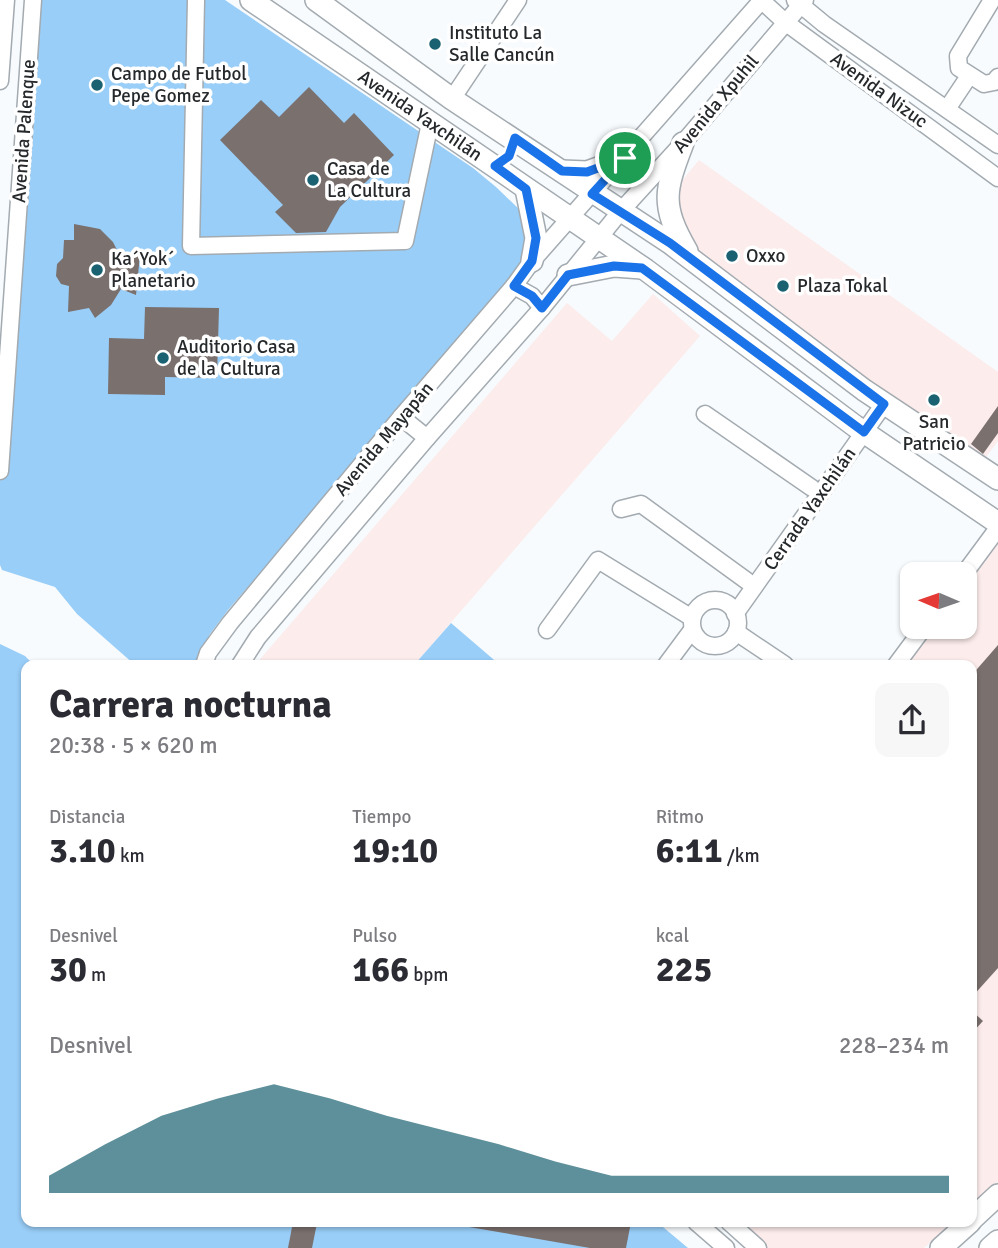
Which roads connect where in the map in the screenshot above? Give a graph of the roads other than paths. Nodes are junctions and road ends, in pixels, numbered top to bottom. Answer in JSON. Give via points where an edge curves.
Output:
{"nodes":[{"id":1,"x":6,"y":0,"type":"edge"},
{"id":2,"x":33,"y":0,"type":"edge"},
{"id":3,"x":196,"y":0,"type":"edge"},
{"id":4,"x":251,"y":0,"type":"edge"},
{"id":5,"x":316,"y":0,"type":"edge"},
{"id":6,"x":518,"y":0,"type":"edge"},
{"id":7,"x":762,"y":0,"type":"edge"},
{"id":8,"x":992,"y":0,"type":"edge"},
{"id":9,"x":800,"y":2,"type":"edge"},
{"id":10,"x":785,"y":22,"type":"junction"},
{"id":11,"x":969,"y":76,"type":"junction"},
{"id":12,"x":998,"y":77,"type":"edge"},
{"id":13,"x":0,"y":81,"type":"edge"},
{"id":14,"x":452,"y":99,"type":"junction"},
{"id":15,"x":947,"y":109,"type":"junction"},
{"id":16,"x":430,"y":123,"type":"junction"},
{"id":17,"x":515,"y":138,"type":"junction"},
{"id":18,"x":684,"y":143,"type":"junction"},
{"id":19,"x":998,"y":145,"type":"edge"},
{"id":20,"x":625,"y":158,"type":"junction"},
{"id":21,"x":495,"y":166,"type":"junction"},
{"id":22,"x":562,"y":171,"type":"junction"},
{"id":23,"x":998,"y":178,"type":"edge"},
{"id":24,"x":526,"y":189,"type":"junction"},
{"id":25,"x":592,"y":194,"type":"junction"},
{"id":26,"x":620,"y":212,"type":"junction"},
{"id":27,"x":571,"y":219,"type":"junction"},
{"id":28,"x":599,"y":239,"type":"junction"},
{"id":29,"x":670,"y":243,"type":"junction"},
{"id":30,"x":532,"y":261,"type":"junction"},
{"id":31,"x":694,"y":262,"type":"junction"},
{"id":32,"x":644,"y":269,"type":"junction"},
{"id":33,"x":568,"y":275,"type":"junction"},
{"id":34,"x":514,"y":286,"type":"junction"},
{"id":35,"x":6,"y":307,"type":"edge"},
{"id":36,"x":542,"y":308,"type":"junction"},
{"id":37,"x":879,"y":401,"type":"junction"},
{"id":38,"x":705,"y":414,"type":"dead end"},
{"id":39,"x":401,"y":417,"type":"junction"},
{"id":40,"x":860,"y":429,"type":"junction"},
{"id":41,"x":427,"y":438,"type":"junction"},
{"id":42,"x":0,"y":471,"type":"edge"},
{"id":43,"x":996,"y":473,"type":"edge"},
{"id":44,"x":812,"y":488,"type":"junction"},
{"id":45,"x":621,"y":509,"type":"dead end"},
{"id":46,"x":998,"y":523,"type":"edge"},
{"id":47,"x":998,"y":528,"type":"edge"},
{"id":48,"x":973,"y":562,"type":"edge"},
{"id":49,"x":747,"y":581,"type":"junction"},
{"id":50,"x":732,"y":610,"type":"junction"},
{"id":51,"x":692,"y":624,"type":"junction"},
{"id":52,"x":547,"y":630,"type":"dead end"},
{"id":53,"x":736,"y":632,"type":"junction"},
{"id":54,"x":915,"y":639,"type":"edge"},
{"id":55,"x":206,"y":660,"type":"edge"},
{"id":56,"x":243,"y":660,"type":"edge"},
{"id":57,"x":674,"y":660,"type":"edge"},
{"id":58,"x":778,"y":660,"type":"edge"},
{"id":59,"x":900,"y":660,"type":"edge"},
{"id":60,"x":998,"y":1195,"type":"edge"},
{"id":61,"x":977,"y":1215,"type":"edge"},
{"id":62,"x":702,"y":1227,"type":"edge"},
{"id":63,"x":735,"y":1227,"type":"edge"},
{"id":64,"x":964,"y":1227,"type":"edge"},
{"id":65,"x":998,"y":1241,"type":"edge"},
{"id":66,"x":726,"y":1248,"type":"edge"},
{"id":67,"x":758,"y":1248,"type":"edge"},
{"id":68,"x":941,"y":1248,"type":"edge"},
{"id":69,"x":990,"y":1248,"type":"edge"}],
"edges":[{"from":1,"to":13,"type":"street","name":"Avenida Palenque"},
{"from":2,"to":35,"type":"street","name":"Avenida Palenque"},
{"from":3,"to":16,"type":"street","via":[[191,246],[405,241]]},
{"from":4,"to":16,"type":"main road","name":"Avenida Yaxchilán"},
{"from":5,"to":14,"type":"main road","name":"Avenida Yaxchilán"},
{"from":6,"to":14,"type":"street"},
{"from":7,"to":10,"type":"street","name":"Avenida Nizuc"},
{"from":7,"to":20,"type":"street","name":"Avenida Xpuhil"},
{"from":8,"to":11,"type":"street","via":[[958,56],[959,68]]},
{"from":9,"to":10,"type":"street","name":"Avenida Xpuhil"},
{"from":9,"to":15,"type":"street","name":"Avenida Nizuc","via":[[824,24]]},
{"from":10,"to":18,"type":"street","name":"Avenida Xpuhil"},
{"from":10,"to":23,"type":"street","name":"Avenida Nizuc"},
{"from":11,"to":12,"type":"street","via":[[984,84]]},
{"from":11,"to":15,"type":"street"},
{"from":14,"to":17,"type":"main road","name":"Avenida Yaxchilán"},
{"from":15,"to":19,"type":"street","name":"Avenida Nizuc"},
{"from":16,"to":21,"type":"main road","name":"Avenida Yaxchilán"},
{"from":17,"to":21,"type":"main road","via":[[509,156]]},
{"from":17,"to":22,"type":"main road","name":"Avenida Yaxchilán"},
{"from":18,"to":26,"type":"street","name":"Avenida Xpuhil"},
{"from":18,"to":31,"type":"main road","via":[[669,180],[667,205],[674,229]]},
{"from":20,"to":22,"type":"main road","via":[[587,172]]},
{"from":20,"to":25,"type":"street","name":"Avenida Xpuhil"},
{"from":21,"to":24,"type":"main road","name":"Avenida Yaxchilán"},
{"from":22,"to":25,"type":"main road","name":"Avenida Yaxchilán"},
{"from":24,"to":27,"type":"main road","name":"Avenida Yaxchilán"},
{"from":24,"to":30,"type":"main road","via":[[536,238]]},
{"from":25,"to":26,"type":"main road","name":"Avenida Yaxchilán"},
{"from":25,"to":27,"type":"street","name":"Avenida Xpuhil"},
{"from":26,"to":28,"type":"street","name":"Avenida Xpuhil"},
{"from":26,"to":29,"type":"main road","name":"Avenida Yaxchilán"},
{"from":27,"to":28,"type":"main road","name":"Avenida Yaxchilán"},
{"from":27,"to":30,"type":"street","name":"Avenida Mayapán"},
{"from":28,"to":32,"type":"main road","name":"Avenida Yaxchilán"},
{"from":28,"to":33,"type":"street","name":"Avenida Mayapán"},
{"from":29,"to":31,"type":"main road","name":"Avenida Yaxchilán"},
{"from":29,"to":32,"type":"main road","via":[[653,253]]},
{"from":30,"to":34,"type":"street","name":"Avenida Mayapán"},
{"from":31,"to":37,"type":"main road","name":"Avenida Yaxchilán"},
{"from":32,"to":33,"type":"main road","via":[[614,266]]},
{"from":32,"to":40,"type":"main road","name":"Avenida Yaxchilán"},
{"from":33,"to":36,"type":"street","name":"Avenida Mayapán"},
{"from":34,"to":36,"type":"street"},
{"from":34,"to":39,"type":"street","name":"Avenida Mayapán"},
{"from":35,"to":42,"type":"street","name":"Avenida Palenque"},
{"from":36,"to":41,"type":"street","name":"Avenida Mayapán"},
{"from":37,"to":40,"type":"street","name":"Cerrada Yaxchilán"},
{"from":37,"to":43,"type":"main road","name":"Avenida Yaxchilán"},
{"from":38,"to":44,"type":"street"},
{"from":39,"to":41,"type":"street"},
{"from":39,"to":55,"type":"street","name":"Avenida Mayapán","via":[[230,623]]},
{"from":40,"to":44,"type":"street","name":"Cerrada Yaxchilán"},
{"from":40,"to":46,"type":"main road","name":"Avenida Yaxchilán"},
{"from":40,"to":50,"type":"street","name":"Cerrada Yaxchilán"},
{"from":41,"to":56,"type":"street","name":"Avenida Mayapán"},
{"from":44,"to":49,"type":"street","name":"Cerrada Yaxchilán"},
{"from":45,"to":49,"type":"street","via":[[642,504]]},
{"from":47,"to":48,"type":"street"},
{"from":49,"to":50,"type":"street","name":"Cerrada Yaxchilán"},
{"from":50,"to":51,"type":"street","via":[[721,602],[703,603]]},
{"from":50,"to":53,"type":"street"},
{"from":51,"to":52,"type":"street","via":[[598,559]]},
{"from":51,"to":53,"type":"street","via":[[698,640],[708,646],[719,646]]},
{"from":51,"to":57,"type":"street"},
{"from":53,"to":58,"type":"street"},
{"from":54,"to":59,"type":"street"},
{"from":60,"to":61,"type":"main road"},
{"from":62,"to":66,"type":"street"},
{"from":63,"to":67,"type":"street"},
{"from":64,"to":68,"type":"main road"},
{"from":65,"to":69,"type":"main road"}]}
